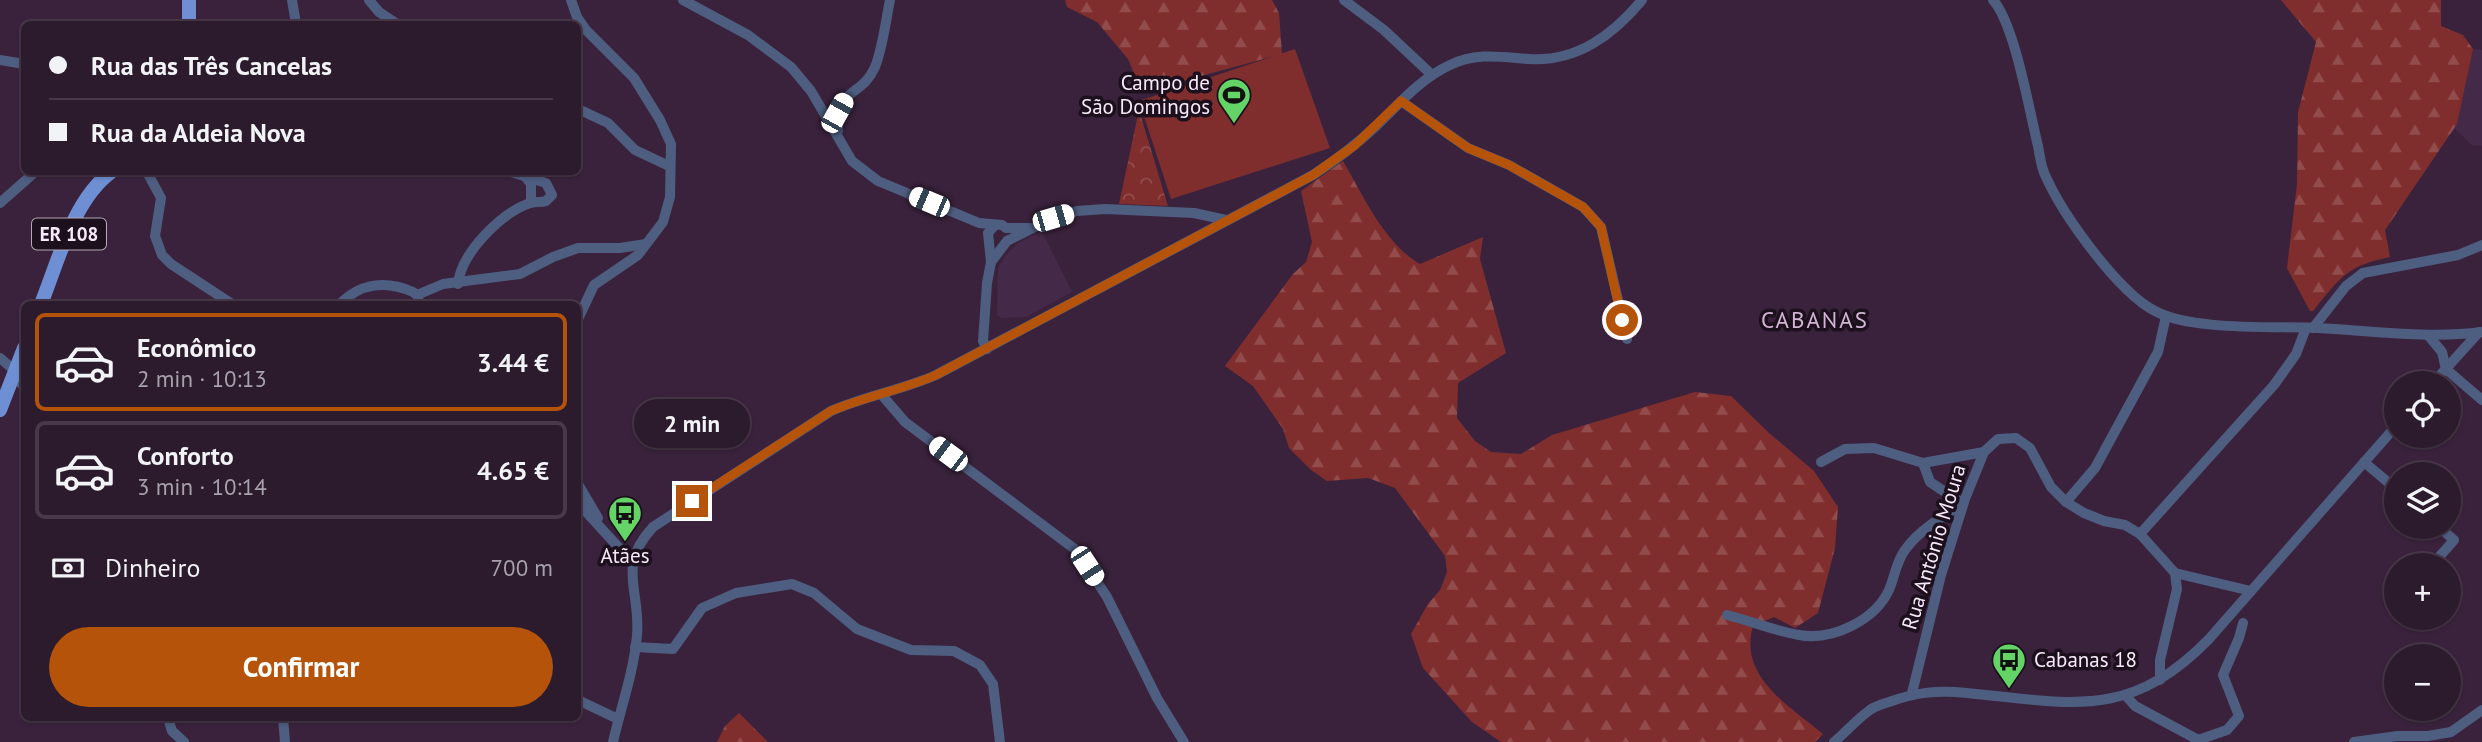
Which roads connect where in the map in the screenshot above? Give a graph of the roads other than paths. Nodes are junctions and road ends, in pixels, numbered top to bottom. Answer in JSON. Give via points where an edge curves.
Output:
{"nodes":[{"id":1,"x":189,"y":0,"type":"edge"},
{"id":2,"x":292,"y":0,"type":"edge"},
{"id":3,"x":369,"y":0,"type":"edge"},
{"id":4,"x":571,"y":0,"type":"edge"},
{"id":5,"x":682,"y":0,"type":"edge"},
{"id":6,"x":890,"y":0,"type":"edge"},
{"id":7,"x":1345,"y":0,"type":"edge"},
{"id":8,"x":1643,"y":0,"type":"edge"},
{"id":9,"x":1993,"y":0,"type":"edge"},
{"id":10,"x":189,"y":21,"type":"edge"},
{"id":11,"x":296,"y":21,"type":"edge"},
{"id":12,"x":392,"y":21,"type":"edge"},
{"id":13,"x":580,"y":21,"type":"edge"},
{"id":14,"x":581,"y":23,"type":"edge"},
{"id":15,"x":0,"y":60,"type":"edge"},
{"id":16,"x":21,"y":64,"type":"edge"},
{"id":17,"x":1432,"y":75,"type":"junction"},
{"id":18,"x":1401,"y":101,"type":"junction"},
{"id":19,"x":581,"y":110,"type":"edge"},
{"id":20,"x":838,"y":135,"type":"junction"},
{"id":21,"x":669,"y":166,"type":"junction"},
{"id":22,"x":32,"y":175,"type":"edge"},
{"id":23,"x":108,"y":175,"type":"edge"},
{"id":24,"x":148,"y":175,"type":"edge"},
{"id":25,"x":525,"y":175,"type":"edge"},
{"id":26,"x":526,"y":175,"type":"edge"},
{"id":27,"x":0,"y":203,"type":"edge"},
{"id":28,"x":531,"y":203,"type":"junction"},
{"id":29,"x":1226,"y":220,"type":"junction"},
{"id":30,"x":1030,"y":228,"type":"junction"},
{"id":31,"x":995,"y":232,"type":"junction"},
{"id":32,"x":1005,"y":243,"type":"junction"},
{"id":33,"x":646,"y":244,"type":"junction"},
{"id":34,"x":2482,"y":245,"type":"edge"},
{"id":35,"x":991,"y":262,"type":"junction"},
{"id":36,"x":458,"y":284,"type":"junction"},
{"id":37,"x":419,"y":300,"type":"edge"},
{"id":38,"x":42,"y":301,"type":"edge"},
{"id":39,"x":227,"y":301,"type":"edge"},
{"id":40,"x":343,"y":301,"type":"edge"},
{"id":41,"x":581,"y":313,"type":"edge"},
{"id":42,"x":2166,"y":316,"type":"junction"},
{"id":43,"x":2310,"y":328,"type":"junction"},
{"id":44,"x":2481,"y":332,"type":"edge"},
{"id":45,"x":2428,"y":335,"type":"junction"},
{"id":46,"x":1627,"y":339,"type":"dead end"},
{"id":47,"x":987,"y":349,"type":"junction"},
{"id":48,"x":0,"y":358,"type":"edge"},
{"id":49,"x":2445,"y":369,"type":"junction"},
{"id":50,"x":18,"y":378,"type":"edge"},
{"id":51,"x":881,"y":394,"type":"junction"},
{"id":52,"x":2482,"y":400,"type":"edge"},
{"id":53,"x":0,"y":410,"type":"edge"},
{"id":54,"x":2384,"y":440,"type":"edge"},
{"id":55,"x":1984,"y":452,"type":"junction"},
{"id":56,"x":1821,"y":462,"type":"dead end"},
{"id":57,"x":2364,"y":462,"type":"junction"},
{"id":58,"x":1923,"y":463,"type":"junction"},
{"id":59,"x":2384,"y":479,"type":"edge"},
{"id":60,"x":581,"y":490,"type":"edge"},
{"id":61,"x":2066,"y":502,"type":"junction"},
{"id":62,"x":1963,"y":505,"type":"junction"},
{"id":63,"x":581,"y":506,"type":"edge"},
{"id":64,"x":607,"y":534,"type":"junction"},
{"id":65,"x":2140,"y":534,"type":"junction"},
{"id":66,"x":2453,"y":539,"type":"edge"},
{"id":67,"x":2443,"y":553,"type":"edge"},
{"id":68,"x":632,"y":562,"type":"junction"},
{"id":69,"x":2175,"y":573,"type":"junction"},
{"id":70,"x":2251,"y":591,"type":"junction"},
{"id":71,"x":1727,"y":615,"type":"dead end"},
{"id":72,"x":2243,"y":623,"type":"dead end"},
{"id":73,"x":635,"y":647,"type":"junction"},
{"id":74,"x":2160,"y":680,"type":"junction"},
{"id":75,"x":1912,"y":694,"type":"junction"},
{"id":76,"x":2126,"y":696,"type":"junction"},
{"id":77,"x":581,"y":701,"type":"edge"},
{"id":78,"x":2482,"y":710,"type":"edge"},
{"id":79,"x":618,"y":719,"type":"junction"},
{"id":80,"x":169,"y":721,"type":"edge"},
{"id":81,"x":283,"y":721,"type":"edge"},
{"id":82,"x":2200,"y":741,"type":"edge"},
{"id":83,"x":184,"y":742,"type":"edge"},
{"id":84,"x":285,"y":742,"type":"edge"},
{"id":85,"x":613,"y":742,"type":"edge"},
{"id":86,"x":1000,"y":742,"type":"edge"},
{"id":87,"x":1184,"y":742,"type":"edge"},
{"id":88,"x":1834,"y":742,"type":"edge"},
{"id":89,"x":2354,"y":742,"type":"edge"}],
"edges":[{"from":1,"to":10,"type":"main road"},
{"from":2,"to":11,"type":"street"},
{"from":3,"to":12,"type":"street"},
{"from":4,"to":13,"type":"street"},
{"from":5,"to":20,"type":"street","via":[[748,35],[791,67]]},
{"from":6,"to":20,"type":"street","via":[[876,67],[845,98],[837,113]]},
{"from":7,"to":17,"type":"street"},
{"from":8,"to":17,"type":"street","via":[[1607,36],[1572,53],[1532,59],[1488,55]]},
{"from":9,"to":42,"type":"street","via":[[2011,38],[2045,176],[2103,264],[2124,287]]},
{"from":14,"to":21,"type":"street","via":[[634,78],[660,120],[671,144]]},
{"from":15,"to":16,"type":"street"},
{"from":17,"to":18,"type":"street"},
{"from":18,"to":29,"type":"street","via":[[1333,162]]},
{"from":18,"to":46,"type":"street","via":[[1468,148],[1583,207],[1601,227]]},
{"from":19,"to":21,"type":"street","via":[[608,123],[635,150]]},
{"from":20,"to":31,"type":"street","via":[[852,161],[878,181]]},
{"from":21,"to":33,"type":"street","via":[[670,197],[663,222]]},
{"from":22,"to":27,"type":"street"},
{"from":23,"to":38,"type":"main road","number":"ER 108","via":[[82,205]]},
{"from":24,"to":39,"type":"street","via":[[161,198],[155,236],[162,255]]},
{"from":25,"to":28,"type":"street","via":[[531,184]]},
{"from":26,"to":28,"type":"street","via":[[546,183],[551,191],[547,201]]},
{"from":28,"to":36,"type":"street","via":[[506,216],[474,247]]},
{"from":29,"to":30,"type":"street","via":[[1194,213],[1105,209],[1077,211]]},
{"from":29,"to":47,"type":"street"},
{"from":30,"to":31,"type":"street"},
{"from":30,"to":32,"type":"street"},
{"from":31,"to":32,"type":"street","via":[[996,245]]},
{"from":31,"to":32,"type":"street","via":[[1008,233]]},
{"from":31,"to":35,"type":"street"},
{"from":32,"to":35,"type":"street"},
{"from":33,"to":36,"type":"street","via":[[578,248],[520,274]]},
{"from":33,"to":41,"type":"street","via":[[629,262],[594,285]]},
{"from":34,"to":43,"type":"street","via":[[2458,255],[2363,273]]},
{"from":35,"to":47,"type":"street","via":[[983,331]]},
{"from":36,"to":37,"type":"street","via":[[443,284]]},
{"from":37,"to":40,"type":"street","via":[[407,289],[370,285]]},
{"from":42,"to":43,"type":"street","via":[[2193,322]]},
{"from":42,"to":61,"type":"street","via":[[2158,352],[2095,468]]},
{"from":43,"to":45,"type":"street"},
{"from":43,"to":65,"type":"street","via":[[2274,385]]},
{"from":44,"to":45,"type":"street"},
{"from":44,"to":49,"type":"street"},
{"from":45,"to":49,"type":"street","via":[[2442,352]]},
{"from":47,"to":51,"type":"street","via":[[916,384]]},
{"from":48,"to":50,"type":"street"},
{"from":49,"to":52,"type":"street"},
{"from":50,"to":53,"type":"main road"},
{"from":51,"to":68,"type":"street","via":[[831,411],[653,527],[640,541]]},
{"from":51,"to":87,"type":"street","via":[[905,422],[1076,550],[1107,597]]},
{"from":54,"to":57,"type":"street"},
{"from":55,"to":58,"type":"street"},
{"from":55,"to":61,"type":"street","name":"Rua António Moura","via":[[1998,439],[2016,438],[2030,448],[2050,487]]},
{"from":55,"to":62,"type":"street","name":"Rua António Moura"},
{"from":56,"to":58,"type":"street","via":[[1845,449],[1874,448]]},
{"from":57,"to":59,"type":"street"},
{"from":57,"to":70,"type":"street"},
{"from":58,"to":62,"type":"street","via":[[1930,482]]},
{"from":60,"to":64,"type":"street"},
{"from":61,"to":65,"type":"street"},
{"from":62,"to":71,"type":"street","via":[[1906,547],[1876,609],[1848,628],[1801,636]]},
{"from":62,"to":75,"type":"street","name":"Rua António Moura"},
{"from":63,"to":64,"type":"street"},
{"from":64,"to":68,"type":"street"},
{"from":65,"to":69,"type":"street"},
{"from":66,"to":67,"type":"street"},
{"from":68,"to":73,"type":"street"},
{"from":69,"to":70,"type":"street"},
{"from":69,"to":74,"type":"street","via":[[2177,589],[2160,660]]},
{"from":70,"to":74,"type":"street","via":[[2197,652]]},
{"from":72,"to":82,"type":"street","via":[[2223,675],[2239,716],[2227,730]]},
{"from":73,"to":79,"type":"street"},
{"from":73,"to":86,"type":"street","via":[[673,649],[702,608],[736,593],[792,584],[814,593],[857,629],[911,650],[954,651],[980,665],[993,684]]},
{"from":74,"to":76,"type":"street"},
{"from":75,"to":76,"type":"street","via":[[1947,691],[2085,702]]},
{"from":75,"to":88,"type":"street","via":[[1871,709]]},
{"from":76,"to":82,"type":"street","via":[[2135,706]]},
{"from":77,"to":79,"type":"street"},
{"from":78,"to":89,"type":"street","via":[[2451,732]]},
{"from":79,"to":85,"type":"street"},
{"from":80,"to":83,"type":"street"},
{"from":81,"to":84,"type":"street"}]}
